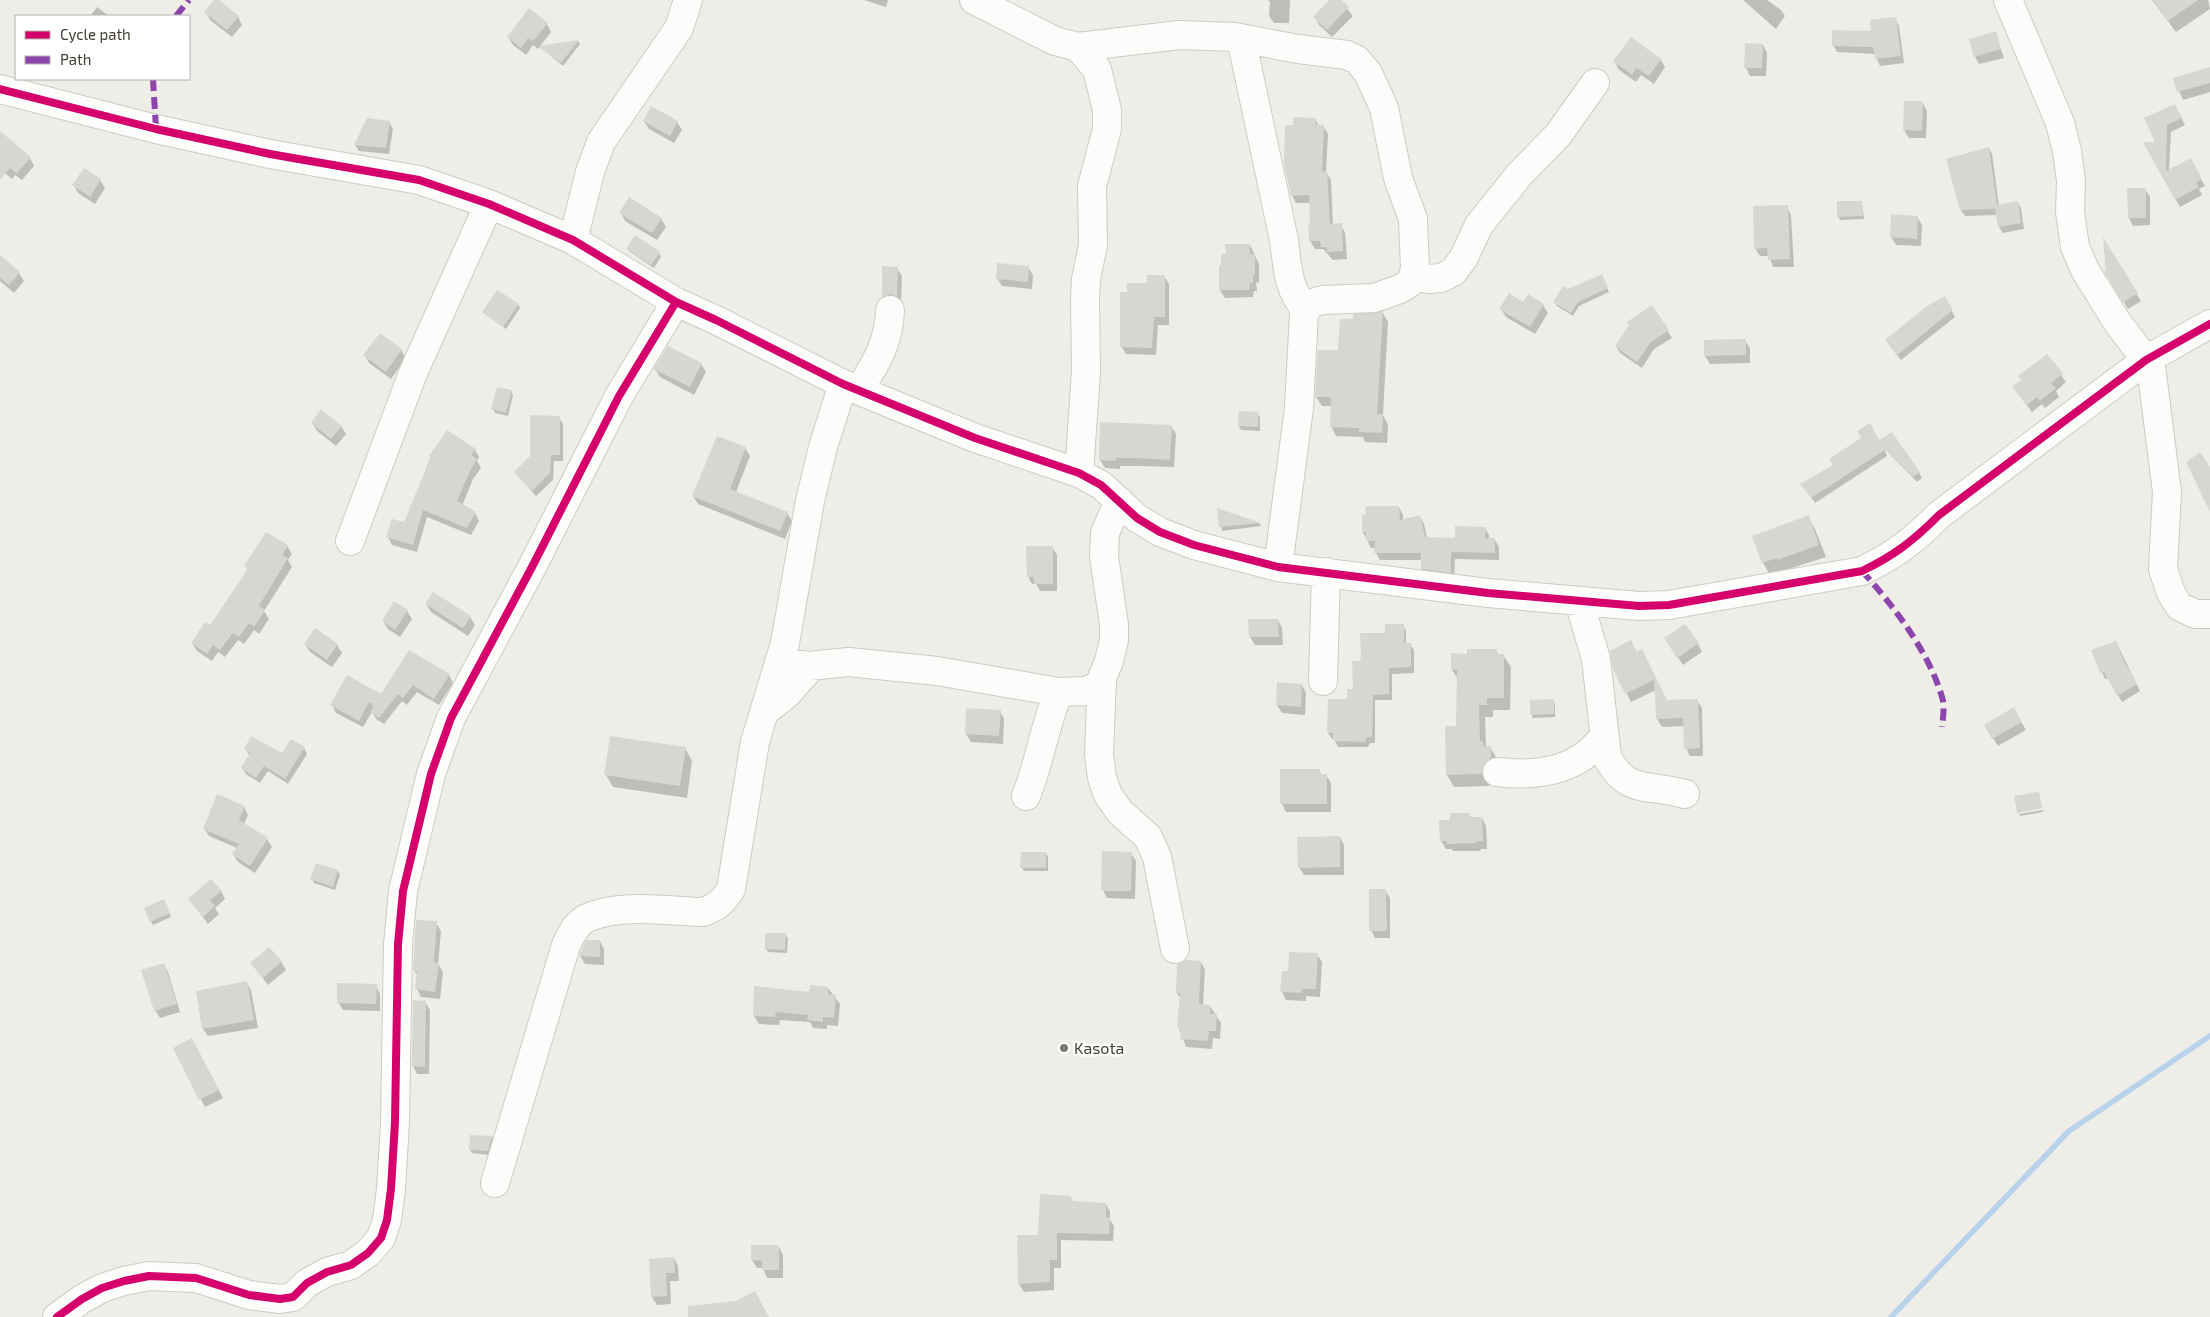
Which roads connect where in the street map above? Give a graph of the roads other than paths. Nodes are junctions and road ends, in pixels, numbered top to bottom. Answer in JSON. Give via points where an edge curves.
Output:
{"nodes":[{"id":1,"x":688,"y":0,"type":"edge"},
{"id":2,"x":974,"y":0,"type":"edge"},
{"id":3,"x":2008,"y":0,"type":"edge"},
{"id":4,"x":1242,"y":38,"type":"junction"},
{"id":5,"x":1078,"y":47,"type":"junction"},
{"id":6,"x":1595,"y":83,"type":"dead end"},
{"id":7,"x":0,"y":89,"type":"edge"},
{"id":8,"x":489,"y":204,"type":"junction"},
{"id":9,"x":573,"y":240,"type":"junction"},
{"id":10,"x":1413,"y":276,"type":"junction"},
{"id":11,"x":676,"y":302,"type":"junction"},
{"id":12,"x":890,"y":310,"type":"dead end"},
{"id":13,"x":1306,"y":310,"type":"junction"},
{"id":14,"x":2210,"y":324,"type":"edge"},
{"id":15,"x":2148,"y":359,"type":"junction"},
{"id":16,"x":851,"y":387,"type":"junction"},
{"id":17,"x":1079,"y":473,"type":"junction"},
{"id":18,"x":1119,"y":501,"type":"junction"},
{"id":19,"x":350,"y":541,"type":"dead end"},
{"id":20,"x":1278,"y":567,"type":"junction"},
{"id":21,"x":1326,"y":572,"type":"junction"},
{"id":22,"x":1579,"y":600,"type":"junction"},
{"id":23,"x":2210,"y":614,"type":"edge"},
{"id":24,"x":779,"y":662,"type":"junction"},
{"id":25,"x":812,"y":666,"type":"junction"},
{"id":26,"x":1323,"y":681,"type":"dead end"},
{"id":27,"x":1102,"y":684,"type":"junction"},
{"id":28,"x":1059,"y":692,"type":"junction"},
{"id":29,"x":764,"y":712,"type":"junction"},
{"id":30,"x":1604,"y":736,"type":"junction"},
{"id":31,"x":1497,"y":772,"type":"dead end"},
{"id":32,"x":1685,"y":794,"type":"dead end"},
{"id":33,"x":1026,"y":796,"type":"dead end"},
{"id":34,"x":1175,"y":948,"type":"dead end"},
{"id":35,"x":495,"y":1184,"type":"dead end"},
{"id":36,"x":58,"y":1317,"type":"edge"}],
"edges":[{"from":1,"to":9,"type":"street","via":[[679,28],[601,142]]},
{"from":2,"to":5,"type":"street","via":[[1056,41]]},
{"from":3,"to":15,"type":"street","via":[[2060,123],[2070,174],[2070,212],[2075,247],[2085,270],[2117,322]]},
{"from":4,"to":5,"type":"street","via":[[1179,36]]},
{"from":4,"to":10,"type":"street","via":[[1347,55],[1358,60],[1368,73],[1384,108],[1398,178],[1413,219]]},
{"from":4,"to":13,"type":"street","via":[[1288,272],[1293,292]]},
{"from":5,"to":17,"type":"street","via":[[1097,69],[1107,110],[1107,130],[1092,186],[1094,245],[1086,278],[1086,372]]},
{"from":6,"to":10,"type":"street","via":[[1558,135],[1519,175],[1479,224],[1463,259],[1453,272],[1441,278]]},
{"from":7,"to":8,"type":"street","via":[[270,154],[419,180]]},
{"from":8,"to":9,"type":"street"},
{"from":8,"to":19,"type":"street","via":[[413,373]]},
{"from":9,"to":11,"type":"street"},
{"from":10,"to":13,"type":"street","via":[[1406,286],[1374,298],[1323,300],[1312,303]]},
{"from":11,"to":16,"type":"street"},
{"from":11,"to":36,"type":"street","via":[[619,396],[451,718],[431,774],[404,892],[398,944],[392,1189],[382,1238],[351,1265],[327,1272],[307,1283],[293,1297],[280,1299],[249,1295],[196,1278],[149,1276],[102,1288]]},
{"from":12,"to":16,"type":"street","via":[[882,352]]},
{"from":13,"to":20,"type":"street","via":[[1299,408]]},
{"from":14,"to":15,"type":"street"},
{"from":15,"to":22,"type":"street","via":[[1939,515],[1910,543],[1862,571],[1669,605],[1639,606]]},
{"from":15,"to":23,"type":"street","via":[[2167,492],[2163,569],[2171,593],[2180,606],[2195,614]]},
{"from":16,"to":17,"type":"street","via":[[974,438]]},
{"from":16,"to":24,"type":"street","via":[[823,447]]},
{"from":17,"to":18,"type":"street"},
{"from":18,"to":20,"type":"street","via":[[1137,518],[1160,532],[1194,545]]},
{"from":18,"to":27,"type":"street","via":[[1105,533],[1104,556],[1114,640]]},
{"from":20,"to":21,"type":"street"},
{"from":21,"to":22,"type":"street","via":[[1488,593]]},
{"from":21,"to":26,"type":"street"},
{"from":22,"to":30,"type":"street","via":[[1596,659]]},
{"from":24,"to":25,"type":"street"},
{"from":24,"to":29,"type":"street"},
{"from":25,"to":28,"type":"street","via":[[849,662],[909,668]]},
{"from":25,"to":29,"type":"street"},
{"from":27,"to":28,"type":"street","via":[[1086,691]]},
{"from":27,"to":34,"type":"street","via":[[1099,754],[1102,778],[1108,795],[1120,812],[1148,837],[1157,857]]},
{"from":28,"to":33,"type":"street","via":[[1045,727]]},
{"from":29,"to":35,"type":"street","via":[[755,742],[728,894],[715,908],[703,912],[616,910],[586,918],[576,927],[566,945]]},
{"from":30,"to":31,"type":"street","via":[[1585,756],[1567,766],[1546,773]]},
{"from":30,"to":32,"type":"street","via":[[1608,757],[1625,781]]}]}
